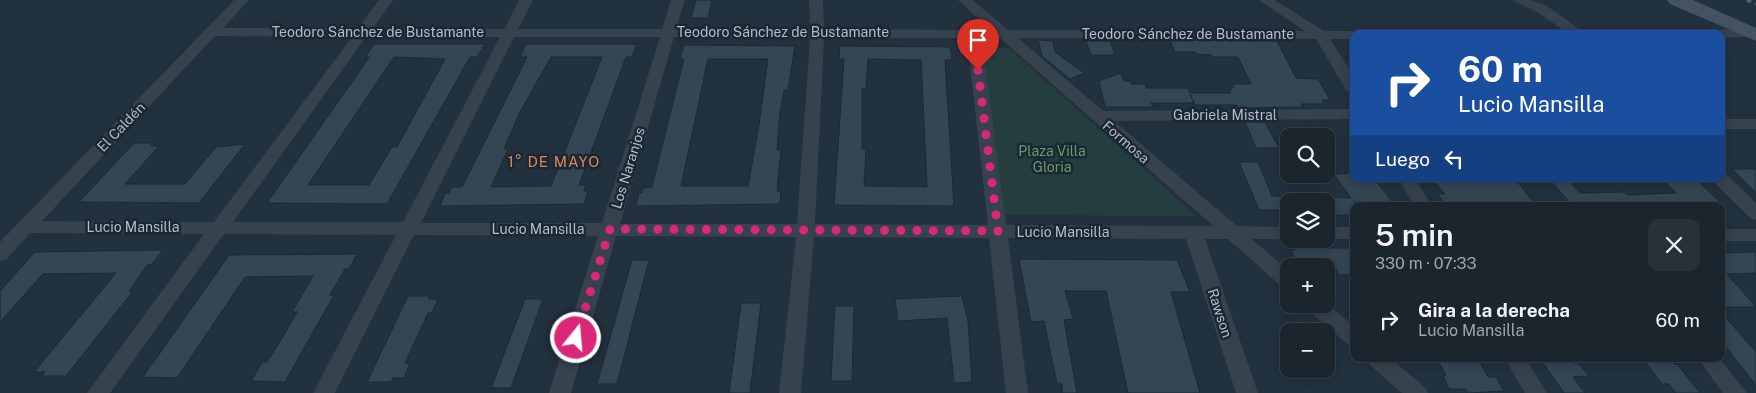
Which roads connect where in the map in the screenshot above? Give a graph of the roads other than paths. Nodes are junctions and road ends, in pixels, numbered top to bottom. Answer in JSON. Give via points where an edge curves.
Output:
{"nodes":[{"id":1,"x":242,"y":0,"type":"edge"},
{"id":2,"x":386,"y":0,"type":"edge"},
{"id":3,"x":526,"y":0,"type":"edge"},
{"id":4,"x":678,"y":0,"type":"edge"},
{"id":5,"x":816,"y":0,"type":"edge"},
{"id":6,"x":965,"y":0,"type":"edge"},
{"id":7,"x":1266,"y":0,"type":"edge"},
{"id":8,"x":1519,"y":0,"type":"edge"},
{"id":9,"x":1677,"y":0,"type":"edge"},
{"id":10,"x":1573,"y":30,"type":"edge"},
{"id":11,"x":211,"y":32,"type":"junction"},
{"id":12,"x":363,"y":32,"type":"junction"},
{"id":13,"x":510,"y":32,"type":"junction"},
{"id":14,"x":670,"y":32,"type":"junction"},
{"id":15,"x":816,"y":32,"type":"junction"},
{"id":16,"x":1005,"y":32,"type":"junction"},
{"id":17,"x":974,"y":33,"type":"junction"},
{"id":18,"x":1320,"y":34,"type":"junction"},
{"id":19,"x":1350,"y":34,"type":"edge"},
{"id":20,"x":1725,"y":34,"type":"edge"},
{"id":21,"x":1754,"y":34,"type":"edge"},
{"id":22,"x":1350,"y":83,"type":"edge"},
{"id":23,"x":1350,"y":114,"type":"edge"},
{"id":24,"x":1097,"y":116,"type":"junction"},
{"id":25,"x":1725,"y":124,"type":"edge"},
{"id":26,"x":1756,"y":124,"type":"edge"},
{"id":27,"x":1409,"y":182,"type":"edge"},
{"id":28,"x":1724,"y":182,"type":"edge"},
{"id":29,"x":1421,"y":202,"type":"edge"},
{"id":30,"x":1756,"y":214,"type":"edge"},
{"id":31,"x":26,"y":227,"type":"junction"},
{"id":32,"x":219,"y":228,"type":"junction"},
{"id":33,"x":408,"y":229,"type":"junction"},
{"id":34,"x":610,"y":229,"type":"junction"},
{"id":35,"x":806,"y":230,"type":"junction"},
{"id":36,"x":998,"y":231,"type":"junction"},
{"id":37,"x":1193,"y":232,"type":"junction"},
{"id":38,"x":1231,"y":232,"type":"junction"},
{"id":39,"x":1280,"y":233,"type":"edge"},
{"id":40,"x":1335,"y":233,"type":"edge"},
{"id":41,"x":1350,"y":233,"type":"edge"},
{"id":42,"x":1725,"y":235,"type":"edge"},
{"id":43,"x":1756,"y":235,"type":"edge"},
{"id":44,"x":0,"y":254,"type":"edge"},
{"id":45,"x":1280,"y":274,"type":"edge"},
{"id":46,"x":1325,"y":313,"type":"edge"},
{"id":47,"x":1350,"y":335,"type":"edge"},
{"id":48,"x":1381,"y":362,"type":"edge"},
{"id":49,"x":1517,"y":362,"type":"edge"},
{"id":50,"x":1710,"y":362,"type":"edge"},
{"id":51,"x":98,"y":393,"type":"edge"},
{"id":52,"x":324,"y":393,"type":"edge"},
{"id":53,"x":560,"y":393,"type":"edge"},
{"id":54,"x":790,"y":393,"type":"edge"},
{"id":55,"x":1017,"y":393,"type":"edge"},
{"id":56,"x":1247,"y":393,"type":"edge"},
{"id":57,"x":1417,"y":393,"type":"edge"},
{"id":58,"x":1536,"y":393,"type":"edge"},
{"id":59,"x":1736,"y":393,"type":"edge"}],
"edges":[{"from":1,"to":11,"type":"street","name":"El Caldén"},
{"from":2,"to":12,"type":"street"},
{"from":3,"to":13,"type":"street"},
{"from":4,"to":14,"type":"street","name":"Los Naranjos"},
{"from":5,"to":15,"type":"street"},
{"from":6,"to":16,"type":"street","name":"Formosa"},
{"from":7,"to":18,"type":"street"},
{"from":8,"to":10,"type":"street","via":[[1542,9]]},
{"from":9,"to":21,"type":"street"},
{"from":11,"to":12,"type":"street","name":"Teodoro Sánchez de Bustamante"},
{"from":11,"to":31,"type":"street","name":"El Caldén"},
{"from":12,"to":13,"type":"street","name":"Teodoro Sánchez de Bustamante"},
{"from":12,"to":32,"type":"street"},
{"from":13,"to":14,"type":"street","name":"Teodoro Sánchez de Bustamante"},
{"from":13,"to":33,"type":"street"},
{"from":14,"to":15,"type":"street","name":"Teodoro Sánchez de Bustamante"},
{"from":14,"to":34,"type":"street","name":"Los Naranjos"},
{"from":15,"to":17,"type":"street","name":"Teodoro Sánchez de Bustamante"},
{"from":15,"to":35,"type":"street"},
{"from":16,"to":17,"type":"street","name":"Teodoro Sánchez de Bustamante"},
{"from":16,"to":18,"type":"street","name":"Teodoro Sánchez de Bustamante"},
{"from":16,"to":24,"type":"street","name":"Formosa"},
{"from":17,"to":36,"type":"street"},
{"from":18,"to":19,"type":"street","name":"Teodoro Sánchez de Bustamante"},
{"from":18,"to":22,"type":"street"},
{"from":20,"to":21,"type":"street"},
{"from":23,"to":24,"type":"street","name":"Gabriela Mistral"},
{"from":24,"to":38,"type":"street","name":"Formosa"},
{"from":25,"to":26,"type":"street"},
{"from":27,"to":29,"type":"street"},
{"from":28,"to":30,"type":"street"},
{"from":31,"to":32,"type":"street","name":"Lucio Mansilla"},
{"from":31,"to":44,"type":"street","name":"El Caldén"},
{"from":32,"to":33,"type":"street","name":"Lucio Mansilla"},
{"from":32,"to":51,"type":"street"},
{"from":33,"to":34,"type":"street","name":"Lucio Mansilla"},
{"from":33,"to":52,"type":"street"},
{"from":34,"to":35,"type":"street","name":"Lucio Mansilla"},
{"from":34,"to":53,"type":"street","name":"Los Naranjos"},
{"from":35,"to":36,"type":"street","name":"Lucio Mansilla"},
{"from":35,"to":54,"type":"street"},
{"from":36,"to":37,"type":"street","name":"Lucio Mansilla"},
{"from":36,"to":55,"type":"street"},
{"from":37,"to":38,"type":"street","name":"Lucio Mansilla"},
{"from":37,"to":56,"type":"street","name":"Rawson"},
{"from":38,"to":39,"type":"street","name":"Lucio Mansilla"},
{"from":38,"to":45,"type":"street","name":"Formosa"},
{"from":40,"to":41,"type":"street"},
{"from":42,"to":43,"type":"street"},
{"from":46,"to":47,"type":"street"},
{"from":48,"to":57,"type":"street"},
{"from":49,"to":58,"type":"street"},
{"from":50,"to":59,"type":"street"}]}
